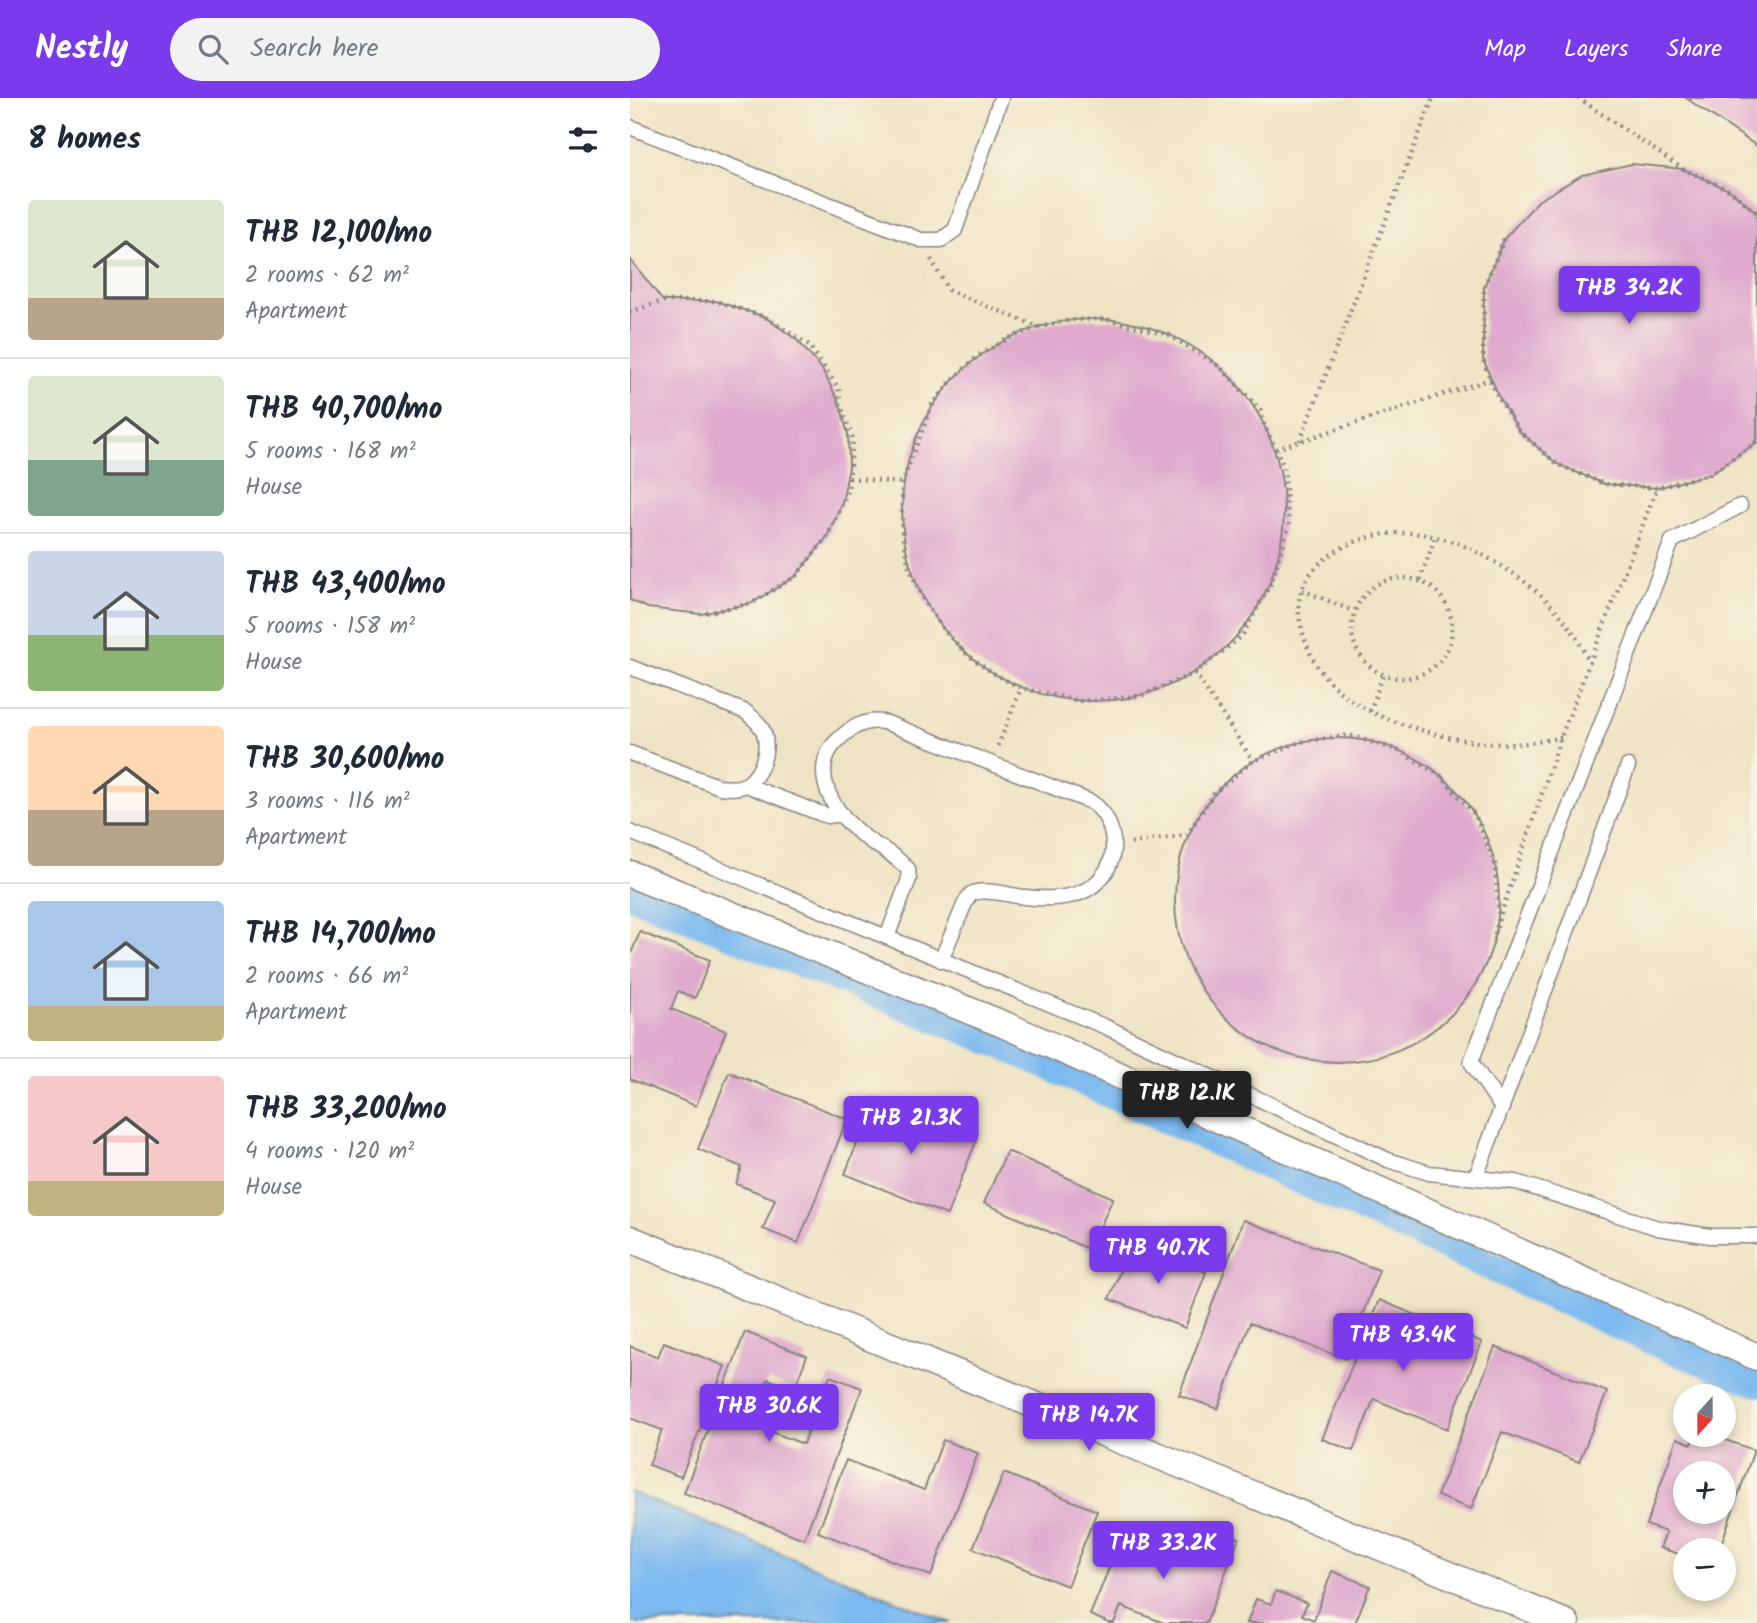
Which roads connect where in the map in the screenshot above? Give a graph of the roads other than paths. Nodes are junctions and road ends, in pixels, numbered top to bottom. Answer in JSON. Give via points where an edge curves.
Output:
{"nodes":[{"id":1,"x":1001,"y":98,"type":"edge"},
{"id":2,"x":630,"y":127,"type":"edge"},
{"id":3,"x":1740,"y":506,"type":"dead end"},
{"id":4,"x":630,"y":667,"type":"edge"},
{"id":5,"x":630,"y":753,"type":"edge"},
{"id":6,"x":1628,"y":766,"type":"dead end"},
{"id":7,"x":746,"y":785,"type":"junction"},
{"id":8,"x":842,"y":814,"type":"junction"},
{"id":9,"x":630,"y":832,"type":"edge"},
{"id":10,"x":630,"y":874,"type":"edge"},
{"id":11,"x":887,"y":937,"type":"junction"},
{"id":12,"x":941,"y":960,"type":"junction"},
{"id":13,"x":1502,"y":1108,"type":"junction"},
{"id":14,"x":1476,"y":1177,"type":"junction"},
{"id":15,"x":1757,"y":1236,"type":"edge"},
{"id":16,"x":630,"y":1239,"type":"edge"},
{"id":17,"x":1757,"y":1357,"type":"edge"},
{"id":18,"x":1566,"y":1623,"type":"edge"}],
"edges":[{"from":1,"to":2,"type":"lane","via":[[955,230],[941,240],[921,240]]},
{"from":3,"to":13,"type":"lane","via":[[1672,541],[1471,1062]]},
{"from":4,"to":7,"type":"lane","via":[[746,712],[757,721],[766,746],[757,774]]},
{"from":5,"to":7,"type":"lane","via":[[720,787]]},
{"from":6,"to":13,"type":"lane"},
{"from":7,"to":8,"type":"lane","via":[[819,813]]},
{"from":8,"to":11,"type":"lane","via":[[908,869],[909,879]]},
{"from":8,"to":12,"type":"lane","via":[[825,782],[825,762],[839,739],[870,722],[887,723],[1102,811],[1111,832],[1112,861],[1093,886],[1064,897],[971,894]]},
{"from":9,"to":11,"type":"lane"},
{"from":10,"to":17,"type":"street","via":[[1005,1025]]},
{"from":11,"to":12,"type":"lane"},
{"from":12,"to":14,"type":"lane","via":[[1106,1027],[1388,1160],[1429,1173]]},
{"from":13,"to":14,"type":"lane"},
{"from":14,"to":15,"type":"lane","via":[[1516,1182],[1658,1228],[1710,1236]]},
{"from":16,"to":18,"type":"street"}]}
